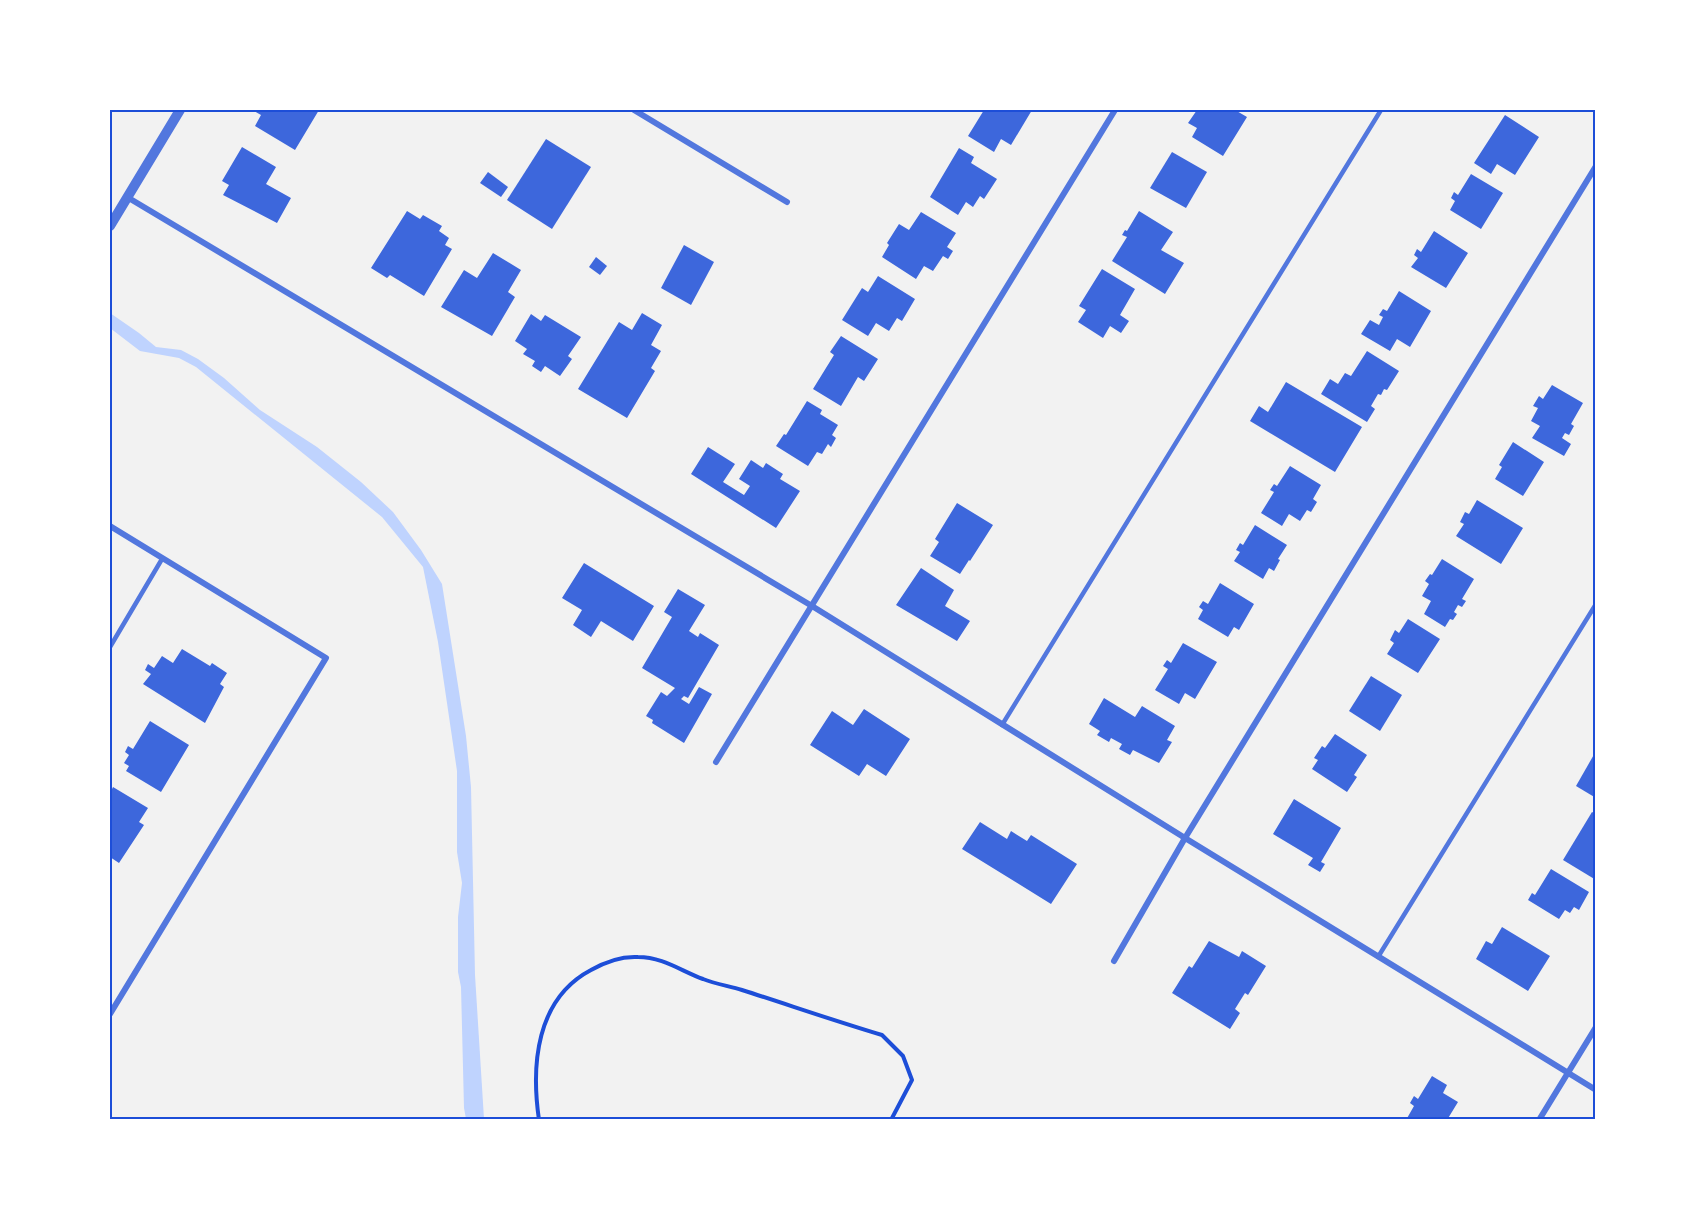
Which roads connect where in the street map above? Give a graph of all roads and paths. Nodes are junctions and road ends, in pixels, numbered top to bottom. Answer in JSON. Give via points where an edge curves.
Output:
{"nodes":[{"id":1,"x":180,"y":110,"type":"edge"},
{"id":2,"x":634,"y":110,"type":"edge"},
{"id":3,"x":1115,"y":110,"type":"edge"},
{"id":4,"x":1381,"y":110,"type":"edge"},
{"id":5,"x":1596,"y":166,"type":"edge"},
{"id":6,"x":128,"y":197,"type":"junction"},
{"id":7,"x":787,"y":202,"type":"dead end"},
{"id":8,"x":110,"y":226,"type":"edge"},
{"id":9,"x":110,"y":526,"type":"edge"},
{"id":10,"x":162,"y":559,"type":"junction"},
{"id":11,"x":1596,"y":604,"type":"edge"},
{"id":12,"x":812,"y":606,"type":"junction"},
{"id":13,"x":110,"y":647,"type":"edge"},
{"id":14,"x":1002,"y":725,"type":"junction"},
{"id":15,"x":716,"y":762,"type":"dead end"},
{"id":16,"x":1185,"y":838,"type":"junction"},
{"id":17,"x":1378,"y":957,"type":"junction"},
{"id":18,"x":1114,"y":961,"type":"dead end"},
{"id":19,"x":110,"y":1014,"type":"edge"},
{"id":20,"x":1596,"y":1027,"type":"edge"},
{"id":21,"x":1568,"y":1073,"type":"junction"},
{"id":22,"x":1596,"y":1090,"type":"edge"},
{"id":23,"x":539,"y":1119,"type":"edge"},
{"id":24,"x":891,"y":1119,"type":"edge"},
{"id":25,"x":1539,"y":1119,"type":"edge"}],
"edges":[{"from":1,"to":6,"type":"street"},
{"from":2,"to":7,"type":"street"},
{"from":3,"to":12,"type":"street"},
{"from":4,"to":14,"type":"lane"},
{"from":5,"to":16,"type":"street"},
{"from":6,"to":8,"type":"street"},
{"from":6,"to":12,"type":"street"},
{"from":9,"to":10,"type":"street"},
{"from":10,"to":13,"type":"lane"},
{"from":10,"to":19,"type":"street","via":[[326,658]]},
{"from":11,"to":17,"type":"lane"},
{"from":12,"to":14,"type":"street"},
{"from":12,"to":15,"type":"street"},
{"from":14,"to":16,"type":"street"},
{"from":16,"to":17,"type":"street"},
{"from":16,"to":18,"type":"street"},
{"from":17,"to":21,"type":"street"},
{"from":20,"to":21,"type":"street"},
{"from":21,"to":22,"type":"street"},
{"from":21,"to":25,"type":"street"},
{"from":23,"to":24,"type":"path","via":[[536,1061],[542,1031],[554,1003],[580,976],[608,961],[638,957],[666,962],[702,979],[882,1035],[903,1056],[912,1080]]}]}
